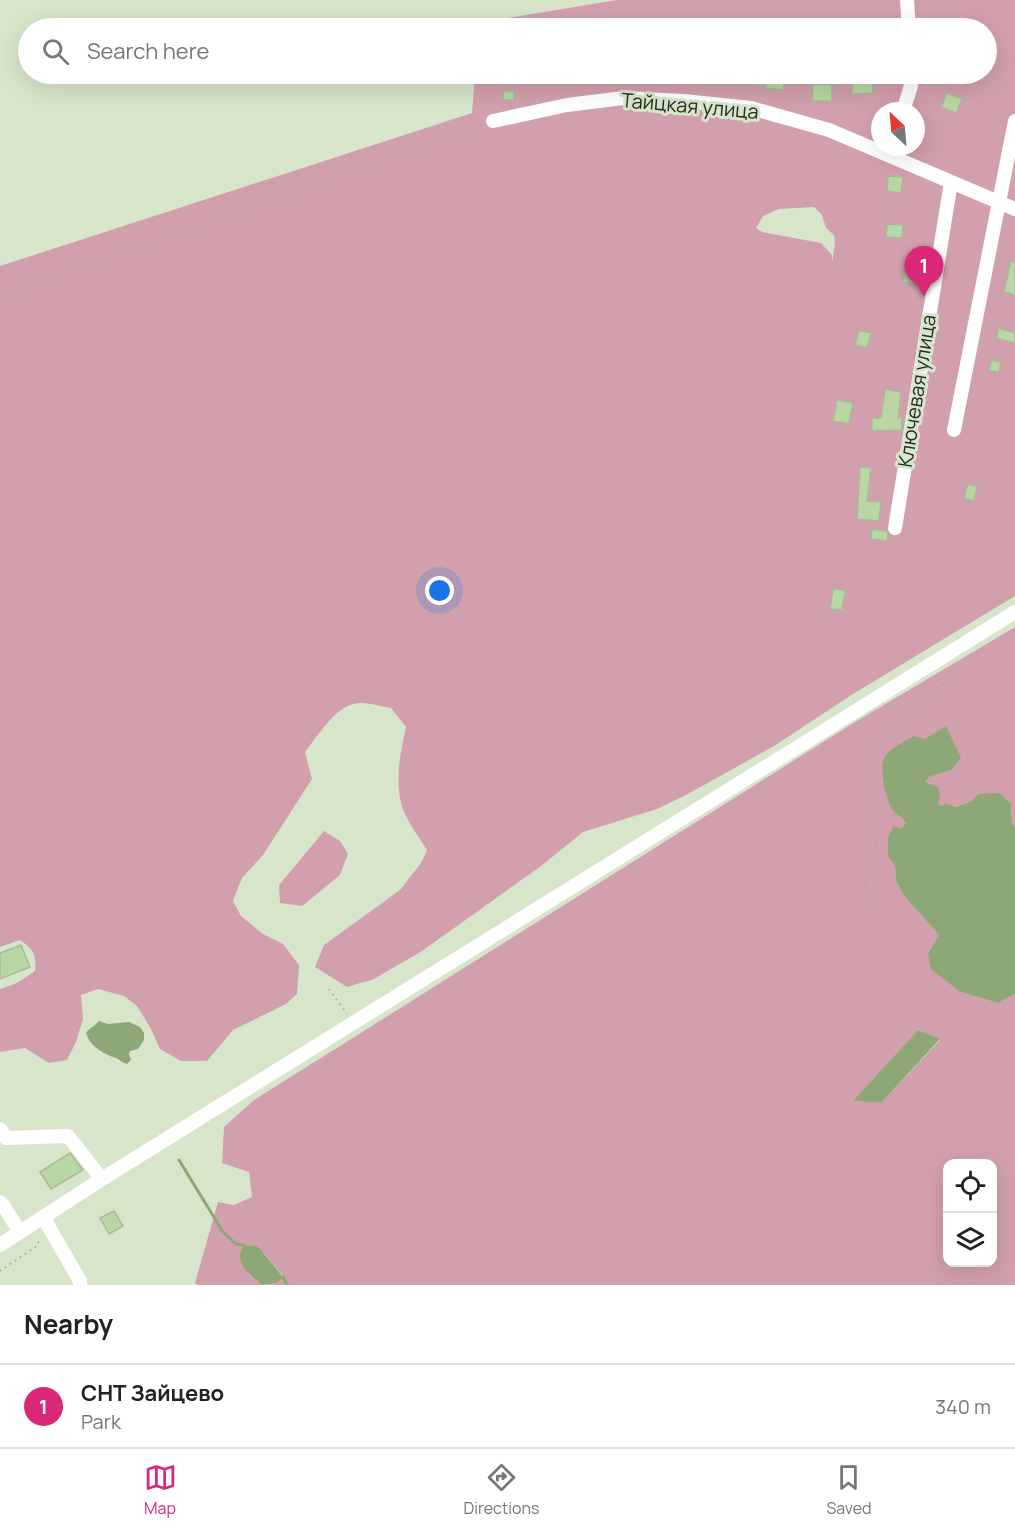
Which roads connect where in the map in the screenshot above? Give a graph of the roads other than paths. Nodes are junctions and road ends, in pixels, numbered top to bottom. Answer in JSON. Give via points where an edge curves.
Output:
{"nodes":[{"id":1,"x":908,"y":0,"type":"edge"},
{"id":2,"x":909,"y":18,"type":"edge"},
{"id":3,"x":911,"y":84,"type":"edge"},
{"id":4,"x":906,"y":102,"type":"edge"},
{"id":5,"x":493,"y":121,"type":"road end"},
{"id":6,"x":1015,"y":122,"type":"edge"},
{"id":7,"x":871,"y":144,"type":"edge"},
{"id":8,"x":901,"y":156,"type":"edge"},
{"id":9,"x":951,"y":182,"type":"junction"},
{"id":10,"x":1000,"y":202,"type":"junction"},
{"id":11,"x":1015,"y":209,"type":"edge"},
{"id":12,"x":954,"y":430,"type":"dead end"},
{"id":13,"x":895,"y":528,"type":"dead end"},
{"id":14,"x":1015,"y":612,"type":"edge"},
{"id":15,"x":0,"y":1129,"type":"edge"},
{"id":16,"x":102,"y":1179,"type":"junction"},
{"id":17,"x":0,"y":1203,"type":"edge"},
{"id":18,"x":43,"y":1217,"type":"junction"},
{"id":19,"x":22,"y":1230,"type":"junction"},
{"id":20,"x":0,"y":1245,"type":"edge"},
{"id":21,"x":80,"y":1285,"type":"edge"}],
"edges":[{"from":1,"to":2,"type":"street"},
{"from":3,"to":4,"type":"street"},
{"from":5,"to":7,"type":"street","name":"Тайцкая улица","via":[[623,98],[684,101],[751,108]]},
{"from":6,"to":10,"type":"street"},
{"from":8,"to":9,"type":"street","name":"Тайцкая улица"},
{"from":9,"to":10,"type":"street","name":"Тайцкая улица"},
{"from":9,"to":13,"type":"street","name":"Ключевая улица"},
{"from":10,"to":11,"type":"street","name":"Тайцкая улица"},
{"from":10,"to":12,"type":"street"},
{"from":14,"to":16,"type":"street"},
{"from":15,"to":16,"type":"street","via":[[6,1138],[68,1136]]},
{"from":16,"to":18,"type":"street"},
{"from":17,"to":19,"type":"street"},
{"from":18,"to":19,"type":"street"},
{"from":18,"to":21,"type":"street"},
{"from":19,"to":20,"type":"street"}]}
